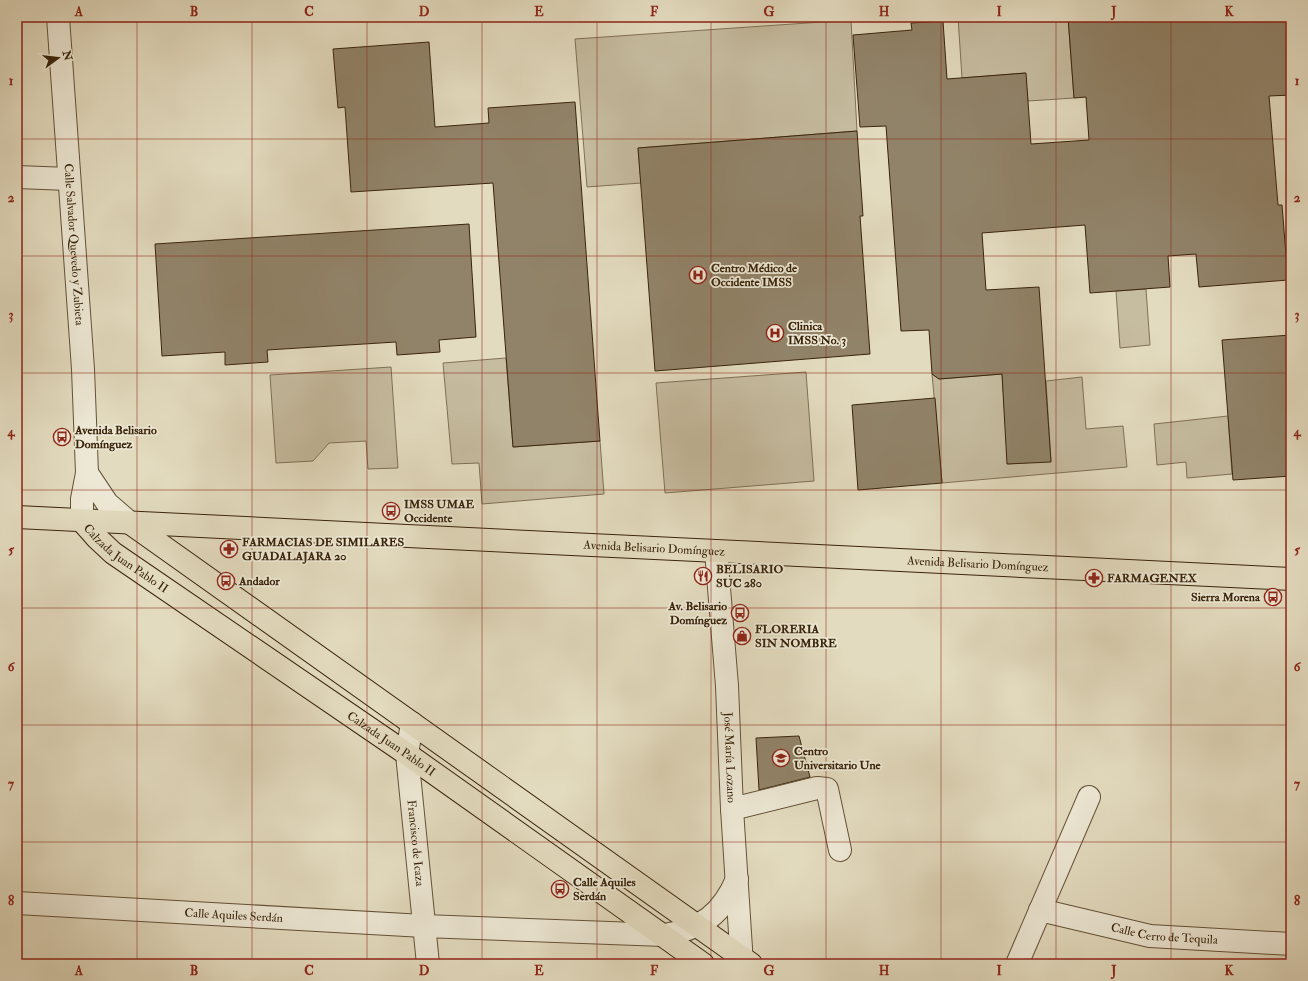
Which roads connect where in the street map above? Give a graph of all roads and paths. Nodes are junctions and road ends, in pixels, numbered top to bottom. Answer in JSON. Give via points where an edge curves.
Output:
{"nodes":[{"id":1,"x":58,"y":17,"type":"edge"},
{"id":2,"x":17,"y":177,"type":"edge"},
{"id":3,"x":69,"y":179,"type":"junction"},
{"id":4,"x":87,"y":473,"type":"junction"},
{"id":5,"x":17,"y":517,"type":"edge"},
{"id":6,"x":82,"y":521,"type":"junction"},
{"id":7,"x":130,"y":523,"type":"junction"},
{"id":8,"x":716,"y":552,"type":"junction"},
{"id":9,"x":1291,"y":580,"type":"edge"},
{"id":10,"x":412,"y":723,"type":"junction"},
{"id":11,"x":407,"y":754,"type":"junction"},
{"id":12,"x":1090,"y":797,"type":"dead end"},
{"id":13,"x":732,"y":809,"type":"junction"},
{"id":14,"x":840,"y":850,"type":"dead end"},
{"id":15,"x":737,"y":879,"type":"junction"},
{"id":16,"x":17,"y":903,"type":"edge"},
{"id":17,"x":1040,"y":910,"type":"junction"},
{"id":18,"x":424,"y":926,"type":"junction"},
{"id":19,"x":698,"y":926,"type":"junction"},
{"id":20,"x":664,"y":935,"type":"junction"},
{"id":21,"x":1291,"y":944,"type":"edge"},
{"id":22,"x":745,"y":962,"type":"edge"},
{"id":23,"x":428,"y":964,"type":"edge"},
{"id":24,"x":704,"y":964,"type":"edge"},
{"id":25,"x":1016,"y":964,"type":"edge"}],
"edges":[{"from":1,"to":3,"type":"street","name":"Calle Salvador Quevedo y Zubieta"},
{"from":2,"to":3,"type":"street"},
{"from":3,"to":4,"type":"street","name":"Calle Salvador Quevedo y Zubieta"},
{"from":4,"to":6,"type":"street","name":"Calle Salvador Quevedo y Zubieta","via":[[82,499]]},
{"from":4,"to":7,"type":"street","via":[[107,503]]},
{"from":5,"to":6,"type":"main road","name":"Avenida Belisario Domínguez"},
{"from":6,"to":7,"type":"main road","name":"Avenida Belisario Domínguez"},
{"from":6,"to":11,"type":"main road","name":"Calzada Juan Pablo II","via":[[113,553]]},
{"from":7,"to":8,"type":"main road","name":"Avenida Belisario Domínguez"},
{"from":7,"to":10,"type":"main road"},
{"from":8,"to":9,"type":"main road","name":"Avenida Belisario Domínguez"},
{"from":8,"to":13,"type":"street","name":"José María Lozano","via":[[727,686]]},
{"from":10,"to":11,"type":"street","name":"Francisco de Icaza"},
{"from":10,"to":19,"type":"main road"},
{"from":11,"to":18,"type":"street","name":"Francisco de Icaza"},
{"from":11,"to":20,"type":"main road","name":"Calzada Juan Pablo II"},
{"from":12,"to":17,"type":"street"},
{"from":13,"to":14,"type":"street","via":[[817,788],[827,789]]},
{"from":13,"to":15,"type":"street","name":"José María Lozano"},
{"from":15,"to":19,"type":"street","name":"Calle Aquiles Serdán","via":[[722,906]]},
{"from":15,"to":22,"type":"street","name":"José María Lozano"},
{"from":16,"to":18,"type":"street","name":"Calle Aquiles Serdán"},
{"from":17,"to":21,"type":"street","name":"Calle Cerro de Tequila","via":[[1150,936]]},
{"from":17,"to":25,"type":"street"},
{"from":18,"to":20,"type":"street","name":"Calle Aquiles Serdán"},
{"from":18,"to":23,"type":"street","name":"Francisco de Icaza"},
{"from":19,"to":20,"type":"street","name":"Calle Aquiles Serdán"},
{"from":19,"to":22,"type":"main road"},
{"from":20,"to":24,"type":"main road","name":"Calzada Juan Pablo II"}]}
